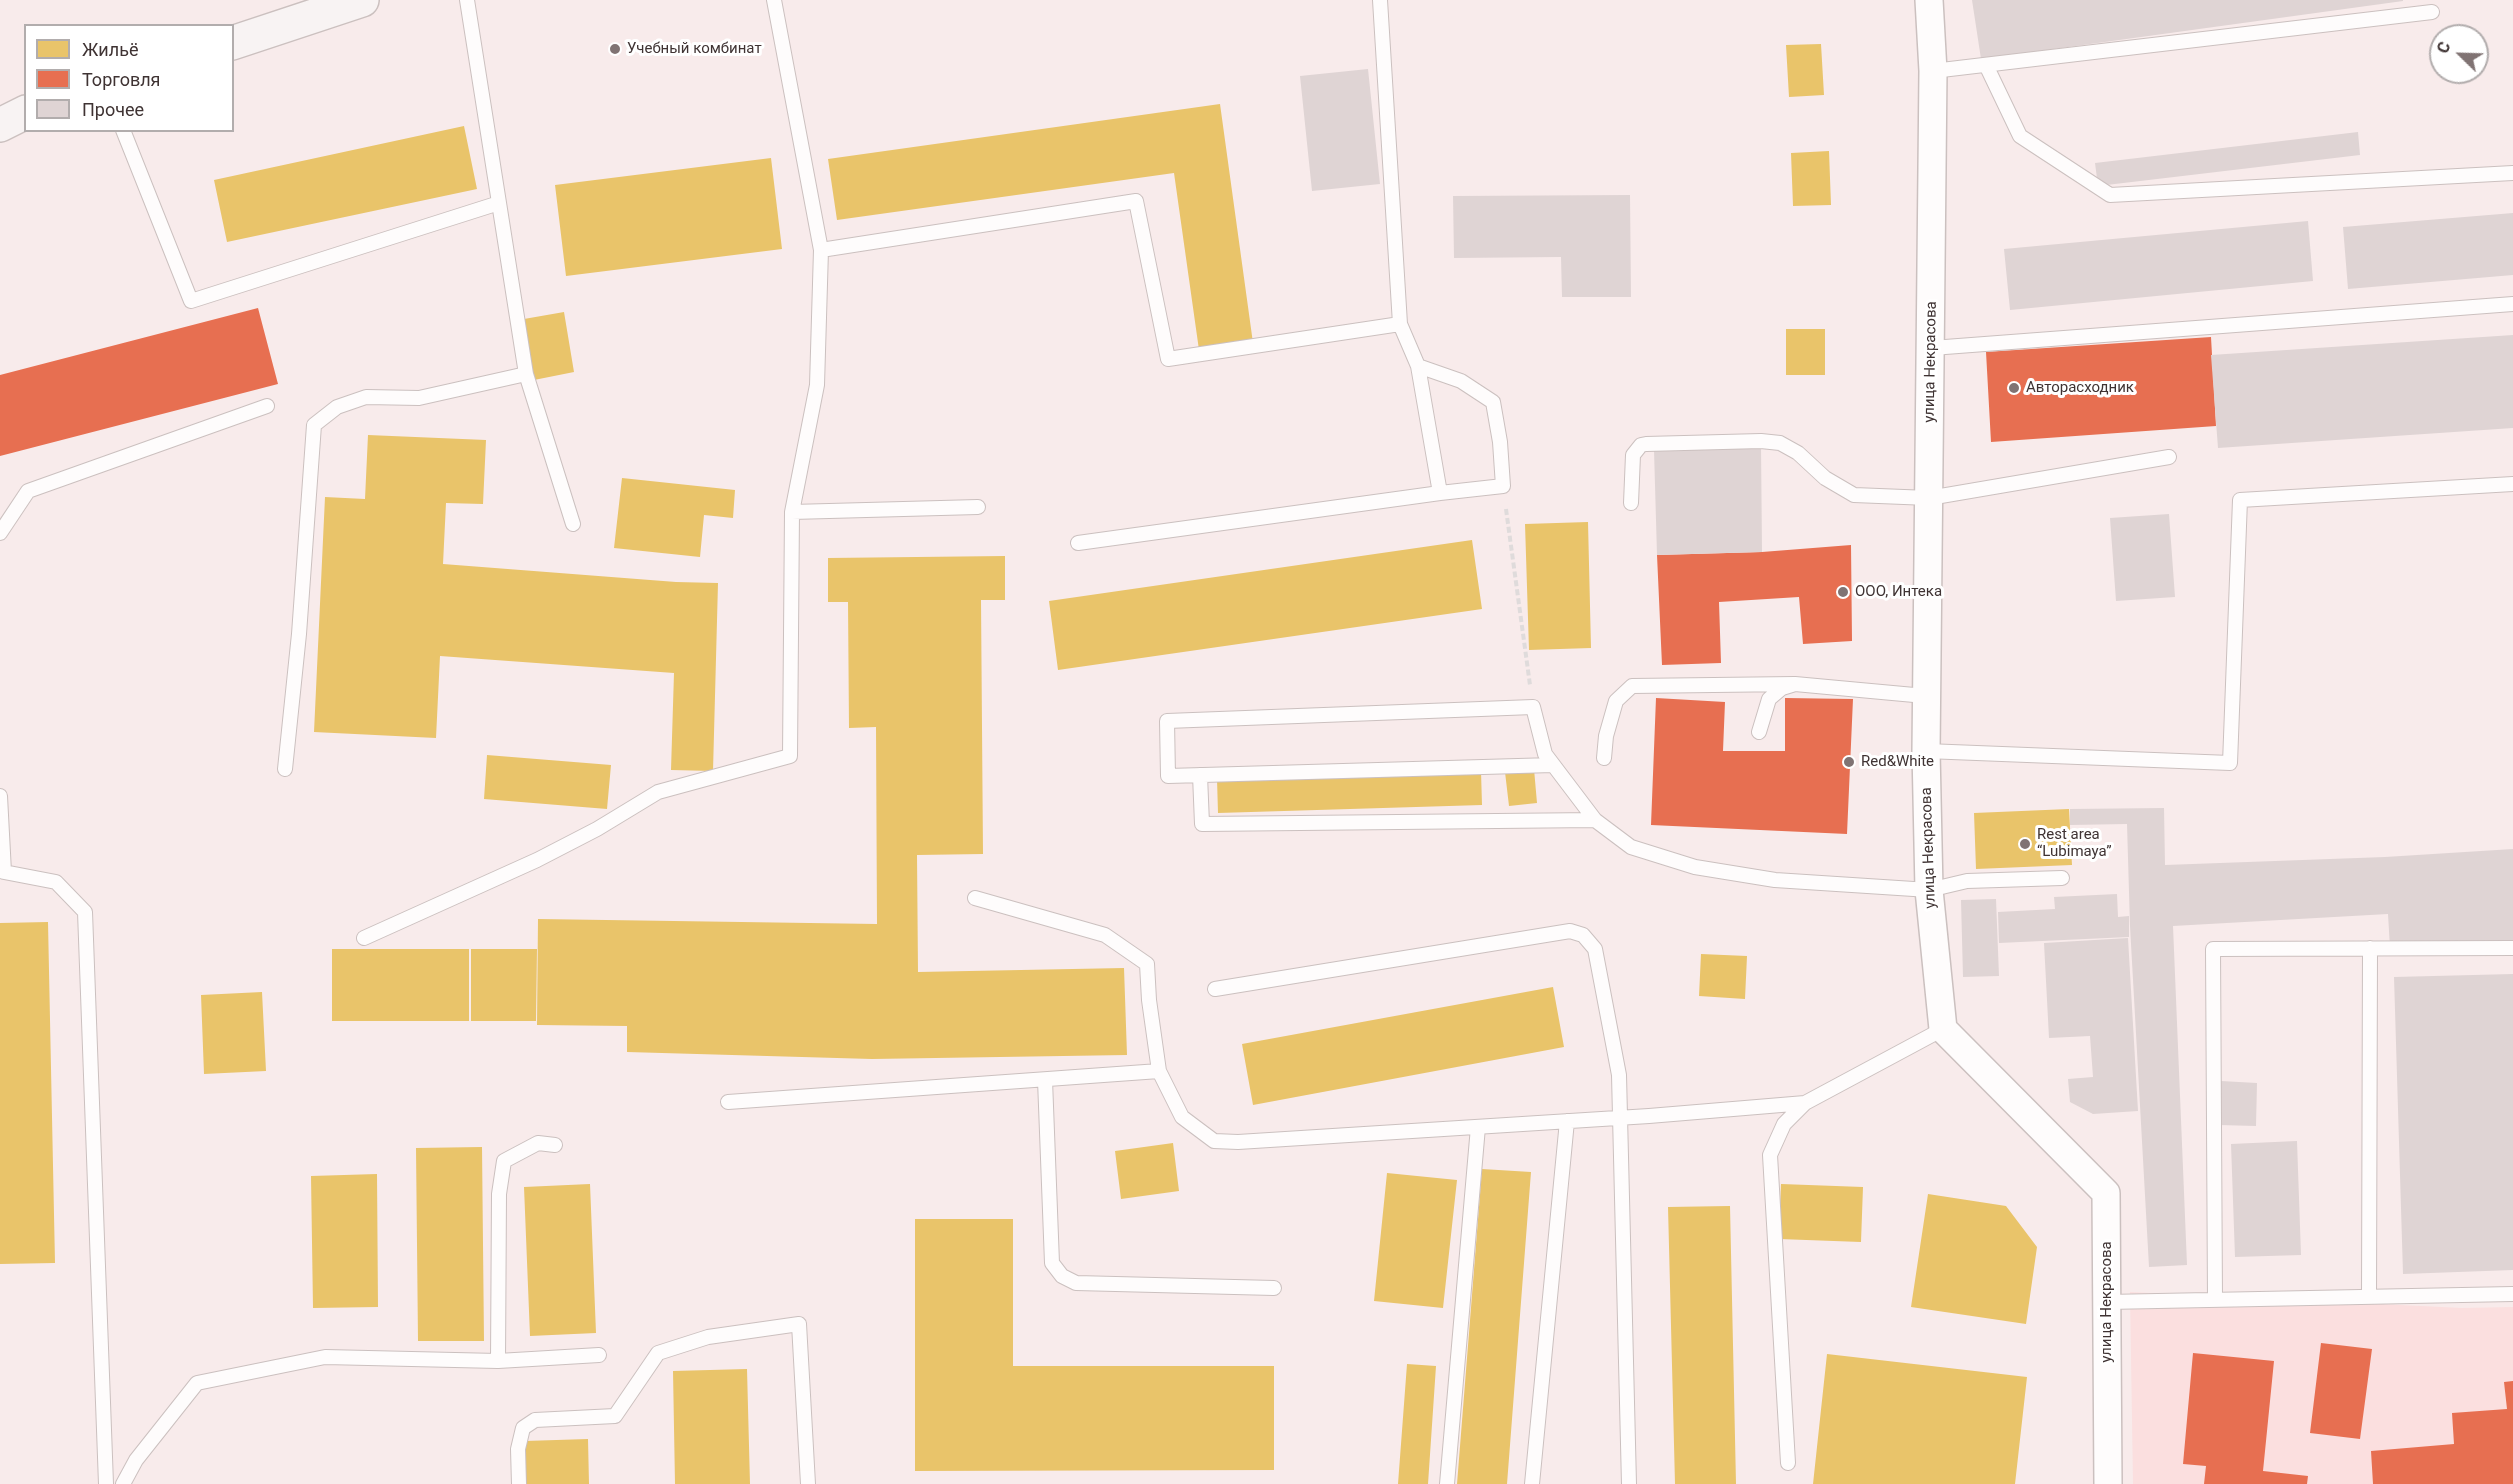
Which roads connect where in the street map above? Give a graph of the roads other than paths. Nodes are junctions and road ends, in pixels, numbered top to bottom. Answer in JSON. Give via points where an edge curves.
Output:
{"nodes":[{"id":1,"x":362,"y":0,"type":"edge"},
{"id":2,"x":466,"y":0,"type":"edge"},
{"id":3,"x":774,"y":0,"type":"edge"},
{"id":4,"x":1380,"y":0,"type":"edge"},
{"id":5,"x":1929,"y":0,"type":"edge"},
{"id":6,"x":2432,"y":12,"type":"dead end"},
{"id":7,"x":234,"y":41,"type":"edge"},
{"id":8,"x":1986,"y":65,"type":"junction"},
{"id":9,"x":1933,"y":71,"type":"junction"},
{"id":10,"x":24,"y":113,"type":"edge"},
{"id":11,"x":0,"y":125,"type":"edge"},
{"id":12,"x":124,"y":132,"type":"edge"},
{"id":13,"x":2513,"y":173,"type":"edge"},
{"id":14,"x":499,"y":203,"type":"junction"},
{"id":15,"x":821,"y":250,"type":"junction"},
{"id":16,"x":2513,"y":304,"type":"edge"},
{"id":17,"x":1400,"y":324,"type":"junction"},
{"id":18,"x":1932,"y":348,"type":"junction"},
{"id":19,"x":1418,"y":366,"type":"junction"},
{"id":20,"x":526,"y":374,"type":"junction"},
{"id":21,"x":267,"y":406,"type":"dead end"},
{"id":22,"x":2169,"y":457,"type":"dead end"},
{"id":23,"x":2513,"y":484,"type":"edge"},
{"id":24,"x":1440,"y":493,"type":"junction"},
{"id":25,"x":1929,"y":498,"type":"junction"},
{"id":26,"x":1631,"y":503,"type":"dead end"},
{"id":27,"x":978,"y":507,"type":"dead end"},
{"id":28,"x":792,"y":512,"type":"junction"},
{"id":29,"x":573,"y":524,"type":"dead end"},
{"id":30,"x":0,"y":533,"type":"edge"},
{"id":31,"x":1078,"y":543,"type":"dead end"},
{"id":32,"x":1795,"y":684,"type":"junction"},
{"id":33,"x":1925,"y":696,"type":"junction"},
{"id":34,"x":1759,"y":732,"type":"dead end"},
{"id":35,"x":1926,"y":751,"type":"junction"},
{"id":36,"x":1604,"y":758,"type":"dead end"},
{"id":37,"x":1553,"y":765,"type":"junction"},
{"id":38,"x":285,"y":769,"type":"dead end"},
{"id":39,"x":1200,"y":775,"type":"junction"},
{"id":40,"x":0,"y":796,"type":"edge"},
{"id":41,"x":1595,"y":820,"type":"junction"},
{"id":42,"x":2,"y":875,"type":"edge"},
{"id":43,"x":2062,"y":878,"type":"dead end"},
{"id":44,"x":1929,"y":890,"type":"junction"},
{"id":45,"x":975,"y":898,"type":"dead end"},
{"id":46,"x":364,"y":938,"type":"dead end"},
{"id":47,"x":2370,"y":948,"type":"junction"},
{"id":48,"x":2513,"y":948,"type":"edge"},
{"id":49,"x":1215,"y":989,"type":"dead end"},
{"id":50,"x":1943,"y":1029,"type":"junction"},
{"id":51,"x":1159,"y":1071,"type":"junction"},
{"id":52,"x":1045,"y":1080,"type":"junction"},
{"id":53,"x":728,"y":1102,"type":"dead end"},
{"id":54,"x":1805,"y":1103,"type":"junction"},
{"id":55,"x":1620,"y":1118,"type":"junction"},
{"id":56,"x":1567,"y":1121,"type":"junction"},
{"id":57,"x":1479,"y":1127,"type":"junction"},
{"id":58,"x":555,"y":1145,"type":"dead end"},
{"id":59,"x":1274,"y":1288,"type":"dead end"},
{"id":60,"x":2513,"y":1294,"type":"edge"},
{"id":61,"x":2369,"y":1297,"type":"junction"},
{"id":62,"x":2215,"y":1300,"type":"junction"},
{"id":63,"x":2107,"y":1302,"type":"junction"},
{"id":64,"x":599,"y":1355,"type":"dead end"},
{"id":65,"x":498,"y":1361,"type":"junction"},
{"id":66,"x":1788,"y":1463,"type":"dead end"},
{"id":67,"x":106,"y":1484,"type":"edge"},
{"id":68,"x":123,"y":1484,"type":"edge"},
{"id":69,"x":519,"y":1484,"type":"edge"},
{"id":70,"x":808,"y":1484,"type":"edge"},
{"id":71,"x":1448,"y":1484,"type":"edge"},
{"id":72,"x":1532,"y":1484,"type":"edge"},
{"id":73,"x":1629,"y":1484,"type":"edge"},
{"id":74,"x":2108,"y":1484,"type":"edge"}],
"edges":[{"from":1,"to":7,"type":"main road"},
{"from":2,"to":14,"type":"lane"},
{"from":3,"to":15,"type":"lane"},
{"from":4,"to":17,"type":"lane"},
{"from":5,"to":9,"type":"street","name":"улица Некрасова"},
{"from":6,"to":8,"type":"lane"},
{"from":8,"to":9,"type":"lane"},
{"from":8,"to":13,"type":"lane","via":[[2020,136],[2109,195]]},
{"from":9,"to":18,"type":"street","name":"улица Некрасова"},
{"from":10,"to":11,"type":"main road"},
{"from":12,"to":14,"type":"lane","via":[[191,301]]},
{"from":14,"to":20,"type":"lane"},
{"from":15,"to":17,"type":"lane","via":[[1136,201],[1168,360]]},
{"from":15,"to":28,"type":"lane","via":[[817,385]]},
{"from":16,"to":18,"type":"lane"},
{"from":17,"to":19,"type":"lane"},
{"from":18,"to":25,"type":"street","name":"улица Некрасова"},
{"from":19,"to":24,"type":"lane"},
{"from":19,"to":24,"type":"lane","via":[[1461,381],[1493,402],[1500,442],[1503,486]]},
{"from":20,"to":29,"type":"lane"},
{"from":20,"to":38,"type":"lane","via":[[419,398],[366,397],[337,407],[314,425]]},
{"from":21,"to":30,"type":"lane","via":[[28,491]]},
{"from":22,"to":25,"type":"lane"},
{"from":23,"to":35,"type":"lane","via":[[2240,500],[2230,763]]},
{"from":24,"to":31,"type":"lane"},
{"from":25,"to":26,"type":"lane","via":[[1854,495],[1825,478],[1798,453],[1779,443],[1761,441],[1641,445],[1633,455]]},
{"from":25,"to":33,"type":"street","name":"улица Некрасова"},
{"from":27,"to":28,"type":"lane"},
{"from":28,"to":46,"type":"lane","via":[[790,756],[658,792],[537,860]]},
{"from":32,"to":33,"type":"lane"},
{"from":32,"to":34,"type":"lane","via":[[1782,688],[1769,699]]},
{"from":32,"to":36,"type":"lane","via":[[1632,686],[1616,701]]},
{"from":33,"to":35,"type":"street","name":"улица Некрасова"},
{"from":35,"to":44,"type":"street","name":"улица Некрасова"},
{"from":37,"to":39,"type":"lane"},
{"from":37,"to":39,"type":"lane","via":[[1545,754],[1533,707],[1167,721],[1168,776]]},
{"from":37,"to":41,"type":"lane"},
{"from":39,"to":41,"type":"lane","via":[[1202,824]]},
{"from":40,"to":42,"type":"lane"},
{"from":41,"to":44,"type":"lane","via":[[1631,847],[1695,867],[1775,880]]},
{"from":42,"to":67,"type":"lane","via":[[56,882],[85,912]]},
{"from":43,"to":44,"type":"lane","via":[[1967,881]]},
{"from":44,"to":50,"type":"street","name":"улица Некрасова"},
{"from":45,"to":51,"type":"lane","via":[[1106,935],[1147,964]]},
{"from":47,"to":48,"type":"lane"},
{"from":47,"to":61,"type":"lane"},
{"from":47,"to":62,"type":"lane","via":[[2213,950]]},
{"from":49,"to":55,"type":"lane","via":[[1570,930],[1583,935],[1595,949],[1619,1075]]},
{"from":50,"to":54,"type":"lane"},
{"from":50,"to":63,"type":"street","name":"улица Некрасова","via":[[2106,1193]]},
{"from":51,"to":52,"type":"lane"},
{"from":51,"to":57,"type":"lane","via":[[1182,1117],[1214,1141]]},
{"from":52,"to":53,"type":"lane"},
{"from":52,"to":59,"type":"lane","via":[[1052,1263],[1062,1276],[1077,1283]]},
{"from":54,"to":55,"type":"lane"},
{"from":54,"to":66,"type":"lane","via":[[1784,1124],[1770,1155]]},
{"from":55,"to":56,"type":"lane"},
{"from":55,"to":73,"type":"lane"},
{"from":56,"to":57,"type":"lane"},
{"from":56,"to":72,"type":"lane"},
{"from":57,"to":71,"type":"lane"},
{"from":58,"to":65,"type":"lane","via":[[538,1143],[504,1161],[499,1194]]},
{"from":60,"to":61,"type":"lane"},
{"from":61,"to":62,"type":"lane"},
{"from":62,"to":63,"type":"lane"},
{"from":63,"to":74,"type":"street","name":"улица Некрасова"},
{"from":64,"to":65,"type":"lane"},
{"from":65,"to":68,"type":"lane","via":[[325,1357],[197,1383],[136,1460]]},
{"from":69,"to":70,"type":"lane","via":[[518,1449],[524,1428],[535,1420],[615,1416],[658,1353],[708,1336],[799,1324]]}]}
